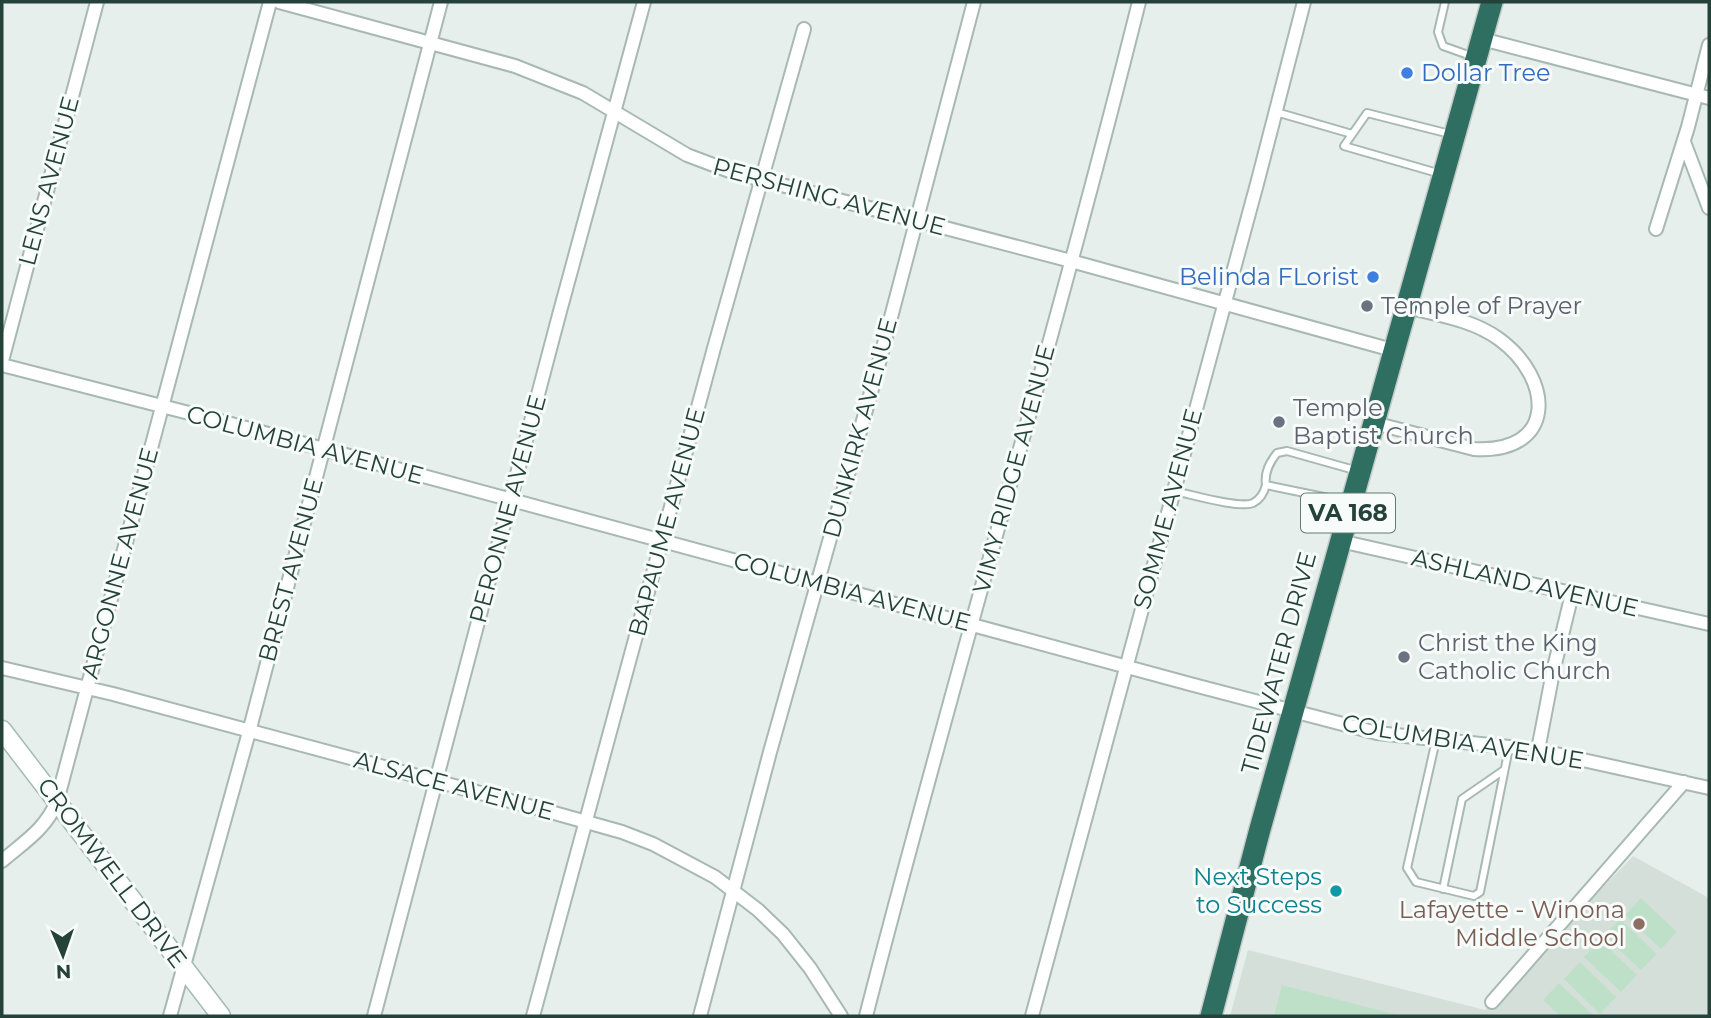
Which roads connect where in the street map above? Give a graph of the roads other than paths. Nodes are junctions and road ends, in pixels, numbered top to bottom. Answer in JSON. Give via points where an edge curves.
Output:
{"nodes":[{"id":1,"x":97,"y":2,"type":"edge"},
{"id":2,"x":270,"y":2,"type":"edge"},
{"id":3,"x":279,"y":2,"type":"edge"},
{"id":4,"x":441,"y":2,"type":"edge"},
{"id":5,"x":644,"y":2,"type":"edge"},
{"id":6,"x":974,"y":2,"type":"edge"},
{"id":7,"x":1139,"y":2,"type":"edge"},
{"id":8,"x":1304,"y":2,"type":"edge"},
{"id":9,"x":1445,"y":2,"type":"edge"},
{"id":10,"x":1492,"y":2,"type":"edge"},
{"id":11,"x":804,"y":29,"type":"dead end"},
{"id":12,"x":431,"y":42,"type":"junction"},
{"id":13,"x":1709,"y":45,"type":"edge"},
{"id":14,"x":1479,"y":48,"type":"junction"},
{"id":15,"x":1703,"y":97,"type":"edge"},
{"id":16,"x":614,"y":111,"type":"junction"},
{"id":17,"x":1276,"y":112,"type":"junction"},
{"id":18,"x":1352,"y":134,"type":"junction"},
{"id":19,"x":1455,"y":135,"type":"junction"},
{"id":20,"x":1684,"y":142,"type":"junction"},
{"id":21,"x":1445,"y":175,"type":"junction"},
{"id":22,"x":761,"y":180,"type":"junction"},
{"id":23,"x":1709,"y":208,"type":"edge"},
{"id":24,"x":916,"y":222,"type":"junction"},
{"id":25,"x":1656,"y":229,"type":"dead end"},
{"id":26,"x":1071,"y":261,"type":"junction"},
{"id":27,"x":1224,"y":303,"type":"junction"},
{"id":28,"x":1407,"y":307,"type":"junction"},
{"id":29,"x":1396,"y":351,"type":"junction"},
{"id":30,"x":2,"y":363,"type":"edge"},
{"id":31,"x":162,"y":407,"type":"junction"},
{"id":32,"x":1374,"y":423,"type":"junction"},
{"id":33,"x":323,"y":450,"type":"junction"},
{"id":34,"x":1360,"y":471,"type":"junction"},
{"id":35,"x":1266,"y":485,"type":"junction"},
{"id":36,"x":1174,"y":491,"type":"junction"},
{"id":37,"x":511,"y":500,"type":"junction"},
{"id":38,"x":1351,"y":502,"type":"junction"},
{"id":39,"x":662,"y":541,"type":"junction"},
{"id":40,"x":1340,"y":541,"type":"junction"},
{"id":41,"x":818,"y":583,"type":"junction"},
{"id":42,"x":1572,"y":594,"type":"junction"},
{"id":43,"x":971,"y":624,"type":"junction"},
{"id":44,"x":1709,"y":624,"type":"edge"},
{"id":45,"x":1126,"y":667,"type":"junction"},
{"id":46,"x":2,"y":668,"type":"edge"},
{"id":47,"x":87,"y":688,"type":"junction"},
{"id":48,"x":1293,"y":710,"type":"junction"},
{"id":49,"x":2,"y":730,"type":"edge"},
{"id":50,"x":249,"y":732,"type":"junction"},
{"id":51,"x":1436,"y":740,"type":"junction"},
{"id":52,"x":1509,"y":747,"type":"junction"},
{"id":53,"x":1538,"y":750,"type":"junction"},
{"id":54,"x":1504,"y":770,"type":"junction"},
{"id":55,"x":437,"y":781,"type":"junction"},
{"id":56,"x":1684,"y":782,"type":"junction"},
{"id":57,"x":1709,"y":788,"type":"edge"},
{"id":58,"x":57,"y":801,"type":"junction"},
{"id":59,"x":586,"y":822,"type":"junction"},
{"id":60,"x":2,"y":861,"type":"edge"},
{"id":61,"x":1443,"y":889,"type":"junction"},
{"id":62,"x":734,"y":891,"type":"junction"},
{"id":63,"x":184,"y":967,"type":"junction"},
{"id":64,"x":1492,"y":1002,"type":"dead end"},
{"id":65,"x":170,"y":1016,"type":"edge"},
{"id":66,"x":221,"y":1016,"type":"edge"},
{"id":67,"x":374,"y":1016,"type":"edge"},
{"id":68,"x":533,"y":1016,"type":"edge"},
{"id":69,"x":700,"y":1016,"type":"edge"},
{"id":70,"x":841,"y":1016,"type":"edge"},
{"id":71,"x":866,"y":1016,"type":"edge"},
{"id":72,"x":1032,"y":1016,"type":"edge"},
{"id":73,"x":1211,"y":1016,"type":"edge"}],
"edges":[{"from":1,"to":30,"type":"street","name":"LENS AVENUE"},
{"from":2,"to":31,"type":"street","name":"ARGONNE AVENUE"},
{"from":3,"to":12,"type":"street","name":"PERSHING AVENUE"},
{"from":4,"to":12,"type":"street","name":"BREST AVENUE"},
{"from":5,"to":16,"type":"street","name":"PERONNE AVENUE"},
{"from":6,"to":24,"type":"street","name":"DUNKIRK AVENUE"},
{"from":7,"to":26,"type":"street","name":"VIMY RIDGE AVENUE"},
{"from":8,"to":17,"type":"street","name":"SOMME AVENUE"},
{"from":9,"to":14,"type":"lane","via":[[1438,32],[1443,46]]},
{"from":10,"to":14,"type":"highway","name":"TIDEWATER DRIVE","number":"VA 168"},
{"from":11,"to":22,"type":"street","name":"BAPAUME AVENUE"},
{"from":12,"to":16,"type":"street","name":"PERSHING AVENUE","via":[[515,66]]},
{"from":12,"to":33,"type":"street","name":"BREST AVENUE"},
{"from":13,"to":15,"type":"street"},
{"from":14,"to":15,"type":"street"},
{"from":14,"to":19,"type":"highway","name":"TIDEWATER DRIVE","number":"VA 168"},
{"from":15,"to":20,"type":"street"},
{"from":16,"to":22,"type":"street","name":"PERSHING AVENUE","via":[[687,155]]},
{"from":16,"to":37,"type":"street","name":"PERONNE AVENUE"},
{"from":17,"to":18,"type":"lane"},
{"from":17,"to":27,"type":"street","name":"SOMME AVENUE"},
{"from":18,"to":19,"type":"lane","via":[[1367,113]]},
{"from":18,"to":21,"type":"lane","via":[[1344,146]]},
{"from":19,"to":21,"type":"highway","name":"TIDEWATER DRIVE","number":"VA 168"},
{"from":20,"to":23,"type":"street"},
{"from":20,"to":25,"type":"street"},
{"from":21,"to":28,"type":"highway","name":"TIDEWATER DRIVE","number":"VA 168"},
{"from":22,"to":24,"type":"street","name":"PERSHING AVENUE"},
{"from":22,"to":39,"type":"street","name":"BAPAUME AVENUE"},
{"from":24,"to":26,"type":"street","name":"PERSHING AVENUE"},
{"from":24,"to":41,"type":"street","name":"DUNKIRK AVENUE"},
{"from":26,"to":27,"type":"street","name":"PERSHING AVENUE"},
{"from":26,"to":43,"type":"street","name":"VIMY RIDGE AVENUE"},
{"from":27,"to":29,"type":"street","name":"PERSHING AVENUE"},
{"from":27,"to":36,"type":"street","name":"SOMME AVENUE"},
{"from":28,"to":29,"type":"highway","name":"TIDEWATER DRIVE","number":"VA 168"},
{"from":28,"to":32,"type":"street","via":[[1485,330],[1520,357],[1534,380],[1536,421],[1514,444],[1489,450]]},
{"from":29,"to":32,"type":"highway","name":"TIDEWATER DRIVE","number":"VA 168"},
{"from":30,"to":31,"type":"street","name":"COLUMBIA AVENUE"},
{"from":31,"to":33,"type":"street","name":"COLUMBIA AVENUE"},
{"from":31,"to":47,"type":"street","name":"ARGONNE AVENUE"},
{"from":32,"to":34,"type":"highway","name":"TIDEWATER DRIVE","number":"VA 168"},
{"from":33,"to":37,"type":"street","name":"COLUMBIA AVENUE"},
{"from":33,"to":50,"type":"street","name":"BREST AVENUE"},
{"from":34,"to":35,"type":"lane","via":[[1287,451],[1277,453],[1270,462]]},
{"from":34,"to":38,"type":"highway","name":"TIDEWATER DRIVE","number":"VA 168"},
{"from":35,"to":36,"type":"lane","via":[[1263,495],[1252,504]]},
{"from":35,"to":38,"type":"lane"},
{"from":36,"to":45,"type":"street","name":"SOMME AVENUE"},
{"from":37,"to":39,"type":"street","name":"COLUMBIA AVENUE"},
{"from":37,"to":55,"type":"street","name":"PERONNE AVENUE"},
{"from":38,"to":40,"type":"highway","name":"TIDEWATER DRIVE","number":"VA 168"},
{"from":39,"to":41,"type":"street","name":"COLUMBIA AVENUE"},
{"from":39,"to":59,"type":"street","name":"BAPAUME AVENUE"},
{"from":40,"to":42,"type":"street","name":"ASHLAND AVENUE"},
{"from":40,"to":48,"type":"highway","name":"TIDEWATER DRIVE","number":"VA 168"},
{"from":41,"to":43,"type":"street","name":"COLUMBIA AVENUE"},
{"from":41,"to":62,"type":"street","name":"DUNKIRK AVENUE"},
{"from":42,"to":44,"type":"street","name":"ASHLAND AVENUE"},
{"from":42,"to":53,"type":"street"},
{"from":43,"to":45,"type":"street","name":"COLUMBIA AVENUE"},
{"from":43,"to":71,"type":"street","name":"VIMY RIDGE AVENUE"},
{"from":45,"to":48,"type":"street","name":"COLUMBIA AVENUE"},
{"from":45,"to":72,"type":"street","name":"SOMME AVENUE"},
{"from":46,"to":47,"type":"street","name":"ALSACE AVENUE"},
{"from":47,"to":50,"type":"street","name":"ALSACE AVENUE"},
{"from":47,"to":58,"type":"street","name":"ARGONNE AVENUE"},
{"from":48,"to":51,"type":"street","name":"COLUMBIA AVENUE","via":[[1377,733]]},
{"from":48,"to":73,"type":"highway","name":"TIDEWATER DRIVE","number":"VA 168"},
{"from":49,"to":58,"type":"street","name":"CROMWELL DRIVE"},
{"from":50,"to":55,"type":"street","name":"ALSACE AVENUE"},
{"from":50,"to":63,"type":"street","name":"BREST AVENUE"},
{"from":51,"to":52,"type":"street","name":"COLUMBIA AVENUE"},
{"from":51,"to":61,"type":"lane","via":[[1407,868],[1416,882]]},
{"from":52,"to":53,"type":"street","name":"COLUMBIA AVENUE"},
{"from":52,"to":54,"type":"lane"},
{"from":53,"to":56,"type":"street","name":"COLUMBIA AVENUE"},
{"from":54,"to":61,"type":"lane","via":[[1462,799]]},
{"from":54,"to":61,"type":"lane","via":[[1480,892],[1474,896]]},
{"from":55,"to":59,"type":"street","name":"ALSACE AVENUE"},
{"from":55,"to":67,"type":"street","name":"PERONNE AVENUE"},
{"from":56,"to":57,"type":"street","name":"COLUMBIA AVENUE"},
{"from":56,"to":64,"type":"street"},
{"from":58,"to":60,"type":"street","name":"ARGONNE AVENUE","via":[[42,828]]},
{"from":58,"to":63,"type":"street","name":"CROMWELL DRIVE"},
{"from":59,"to":62,"type":"street","name":"ALSACE AVENUE","via":[[653,844]]},
{"from":59,"to":68,"type":"street","name":"BAPAUME AVENUE"},
{"from":62,"to":69,"type":"street","name":"DUNKIRK AVENUE"},
{"from":62,"to":70,"type":"street","name":"ALSACE AVENUE","via":[[783,934]]},
{"from":63,"to":65,"type":"street","name":"BREST AVENUE"},
{"from":63,"to":66,"type":"street","name":"CROMWELL DRIVE"}]}
